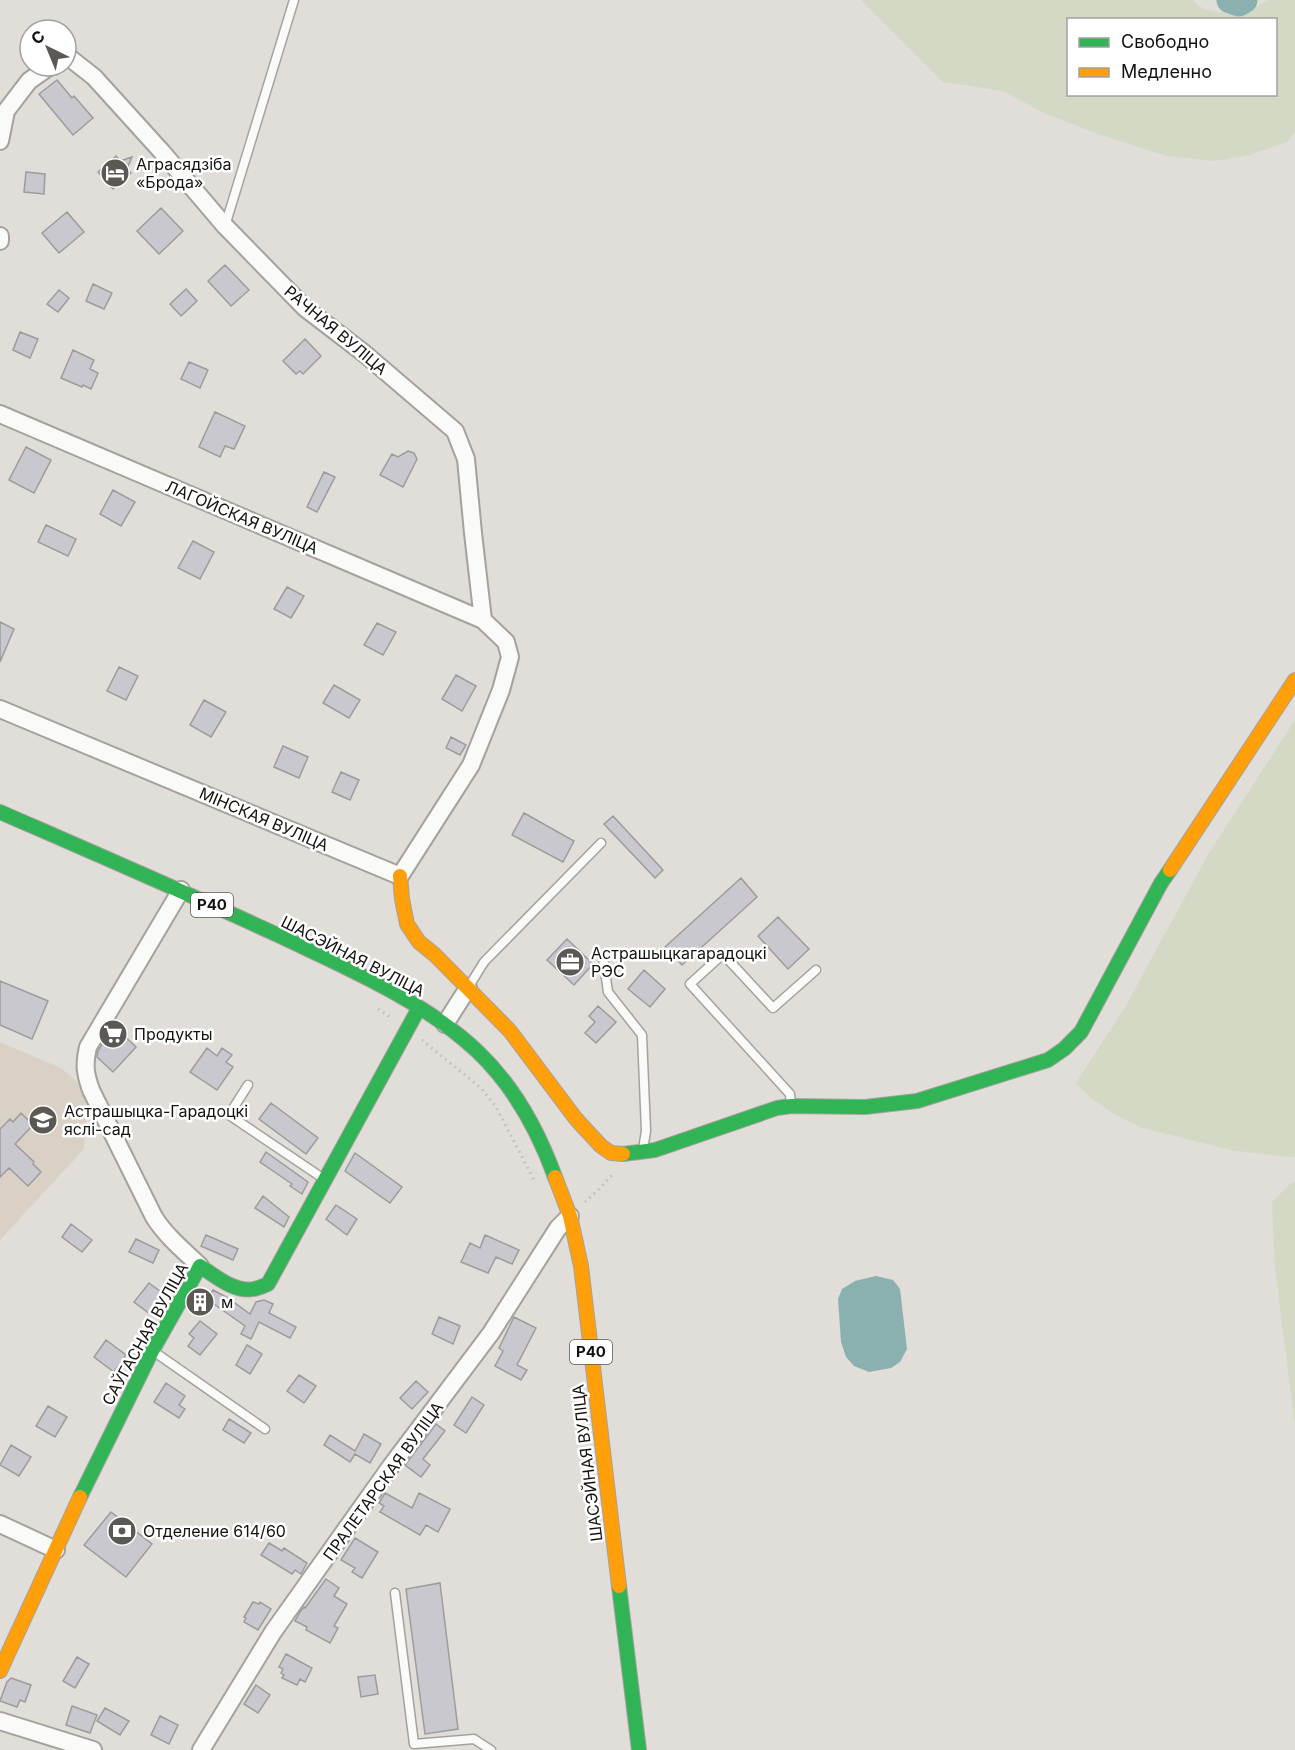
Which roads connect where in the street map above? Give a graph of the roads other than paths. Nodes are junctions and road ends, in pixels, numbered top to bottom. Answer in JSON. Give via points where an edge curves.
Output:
{"nodes":[{"id":1,"x":294,"y":0,"type":"edge"},
{"id":2,"x":78,"y":64,"type":"edge"},
{"id":3,"x":32,"y":78,"type":"edge"},
{"id":4,"x":0,"y":141,"type":"edge"},
{"id":5,"x":225,"y":226,"type":"junction"},
{"id":6,"x":0,"y":236,"type":"edge"},
{"id":7,"x":0,"y":241,"type":"edge"},
{"id":8,"x":0,"y":414,"type":"edge"},
{"id":9,"x":483,"y":621,"type":"junction"},
{"id":10,"x":1295,"y":680,"type":"edge"},
{"id":11,"x":0,"y":710,"type":"edge"},
{"id":12,"x":0,"y":813,"type":"edge"},
{"id":13,"x":601,"y":843,"type":"dead end"},
{"id":14,"x":400,"y":876,"type":"junction"},
{"id":15,"x":181,"y":890,"type":"junction"},
{"id":16,"x":603,"y":957,"type":"dead end"},
{"id":17,"x":816,"y":970,"type":"dead end"},
{"id":18,"x":468,"y":988,"type":"junction"},
{"id":19,"x":419,"y":1008,"type":"junction"},
{"id":20,"x":445,"y":1024,"type":"junction"},
{"id":21,"x":248,"y":1085,"type":"dead end"},
{"id":22,"x":791,"y":1106,"type":"junction"},
{"id":23,"x":636,"y":1154,"type":"junction"},
{"id":24,"x":325,"y":1180,"type":"junction"},
{"id":25,"x":570,"y":1216,"type":"junction"},
{"id":26,"x":200,"y":1266,"type":"junction"},
{"id":27,"x":152,"y":1351,"type":"junction"},
{"id":28,"x":265,"y":1429,"type":"dead end"},
{"id":29,"x":0,"y":1524,"type":"edge"},
{"id":30,"x":56,"y":1550,"type":"junction"},
{"id":31,"x":395,"y":1593,"type":"dead end"},
{"id":32,"x":0,"y":1671,"type":"edge"},
{"id":33,"x":0,"y":1721,"type":"edge"},
{"id":34,"x":93,"y":1750,"type":"edge"},
{"id":35,"x":201,"y":1750,"type":"edge"},
{"id":36,"x":491,"y":1750,"type":"edge"},
{"id":37,"x":639,"y":1750,"type":"edge"}],
"edges":[{"from":1,"to":5,"type":"lane"},
{"from":2,"to":5,"type":"street","name":"РАЧНАЯ ВУЛІЦА","via":[[94,77]]},
{"from":3,"to":4,"type":"street","via":[[6,111]]},
{"from":5,"to":9,"type":"street","name":"РАЧНАЯ ВУЛІЦА","via":[[305,308],[455,431],[466,459]]},
{"from":6,"to":7,"type":"street"},
{"from":8,"to":9,"type":"street","name":"ЛАГОЙСКАЯ ВУЛІЦА"},
{"from":9,"to":14,"type":"street","name":"ЛАГОЙСКАЯ ВУЛІЦА","via":[[506,642],[510,657],[501,690],[471,765]]},
{"from":10,"to":22,"type":"street","via":[[1161,883],[1081,1032],[1064,1049],[1048,1060],[917,1101],[865,1107]]},
{"from":11,"to":14,"type":"street","name":"МІНСКАЯ ВУЛІЦА"},
{"from":12,"to":15,"type":"street","name":"ШАСЭЙНАЯ ВУЛІЦА","number":"Р40"},
{"from":13,"to":18,"type":"lane","via":[[484,962]]},
{"from":14,"to":18,"type":"street","via":[[407,924],[419,942]]},
{"from":15,"to":19,"type":"street","name":"ШАСЭЙНАЯ ВУЛІЦА","number":"Р40","via":[[326,958]]},
{"from":15,"to":26,"type":"street","via":[[88,1047],[85,1060],[91,1090],[154,1217],[171,1240]]},
{"from":16,"to":23,"type":"lane","via":[[608,992],[642,1035],[646,1131]]},
{"from":17,"to":22,"type":"lane","via":[[773,1008],[723,954],[690,984],[790,1094]]},
{"from":18,"to":20,"type":"street"},
{"from":18,"to":23,"type":"street","via":[[510,1031],[591,1137],[611,1153]]},
{"from":19,"to":20,"type":"street","name":"ШАСЭЙНАЯ ВУЛІЦА","number":"Р40"},
{"from":19,"to":24,"type":"street","name":"САЎГАСНАЯ ВУЛІЦА"},
{"from":20,"to":25,"type":"street","name":"ШАСЭЙНАЯ ВУЛІЦА","number":"Р40","via":[[478,1052],[515,1095],[544,1146]]},
{"from":21,"to":24,"type":"lane","via":[[229,1115]]},
{"from":22,"to":23,"type":"street"},
{"from":24,"to":26,"type":"street","name":"САЎГАСНАЯ ВУЛІЦА","via":[[268,1284],[244,1289]]},
{"from":25,"to":35,"type":"street","name":"ПРАЛЕТАРСКАЯ ВУЛІЦА","via":[[558,1228],[491,1333],[273,1632]]},
{"from":25,"to":37,"type":"street","name":"ШАСЭЙНАЯ ВУЛІЦА","number":"Р40","via":[[581,1266]]},
{"from":26,"to":27,"type":"street","name":"САЎГАСНАЯ ВУЛІЦА"},
{"from":27,"to":28,"type":"lane"},
{"from":27,"to":30,"type":"street","name":"САЎГАСНАЯ ВУЛІЦА"},
{"from":29,"to":30,"type":"street"},
{"from":30,"to":32,"type":"street","name":"САЎГАСНАЯ ВУЛІЦА"},
{"from":31,"to":36,"type":"lane","via":[[414,1744],[474,1739]]},
{"from":33,"to":34,"type":"street"}]}
